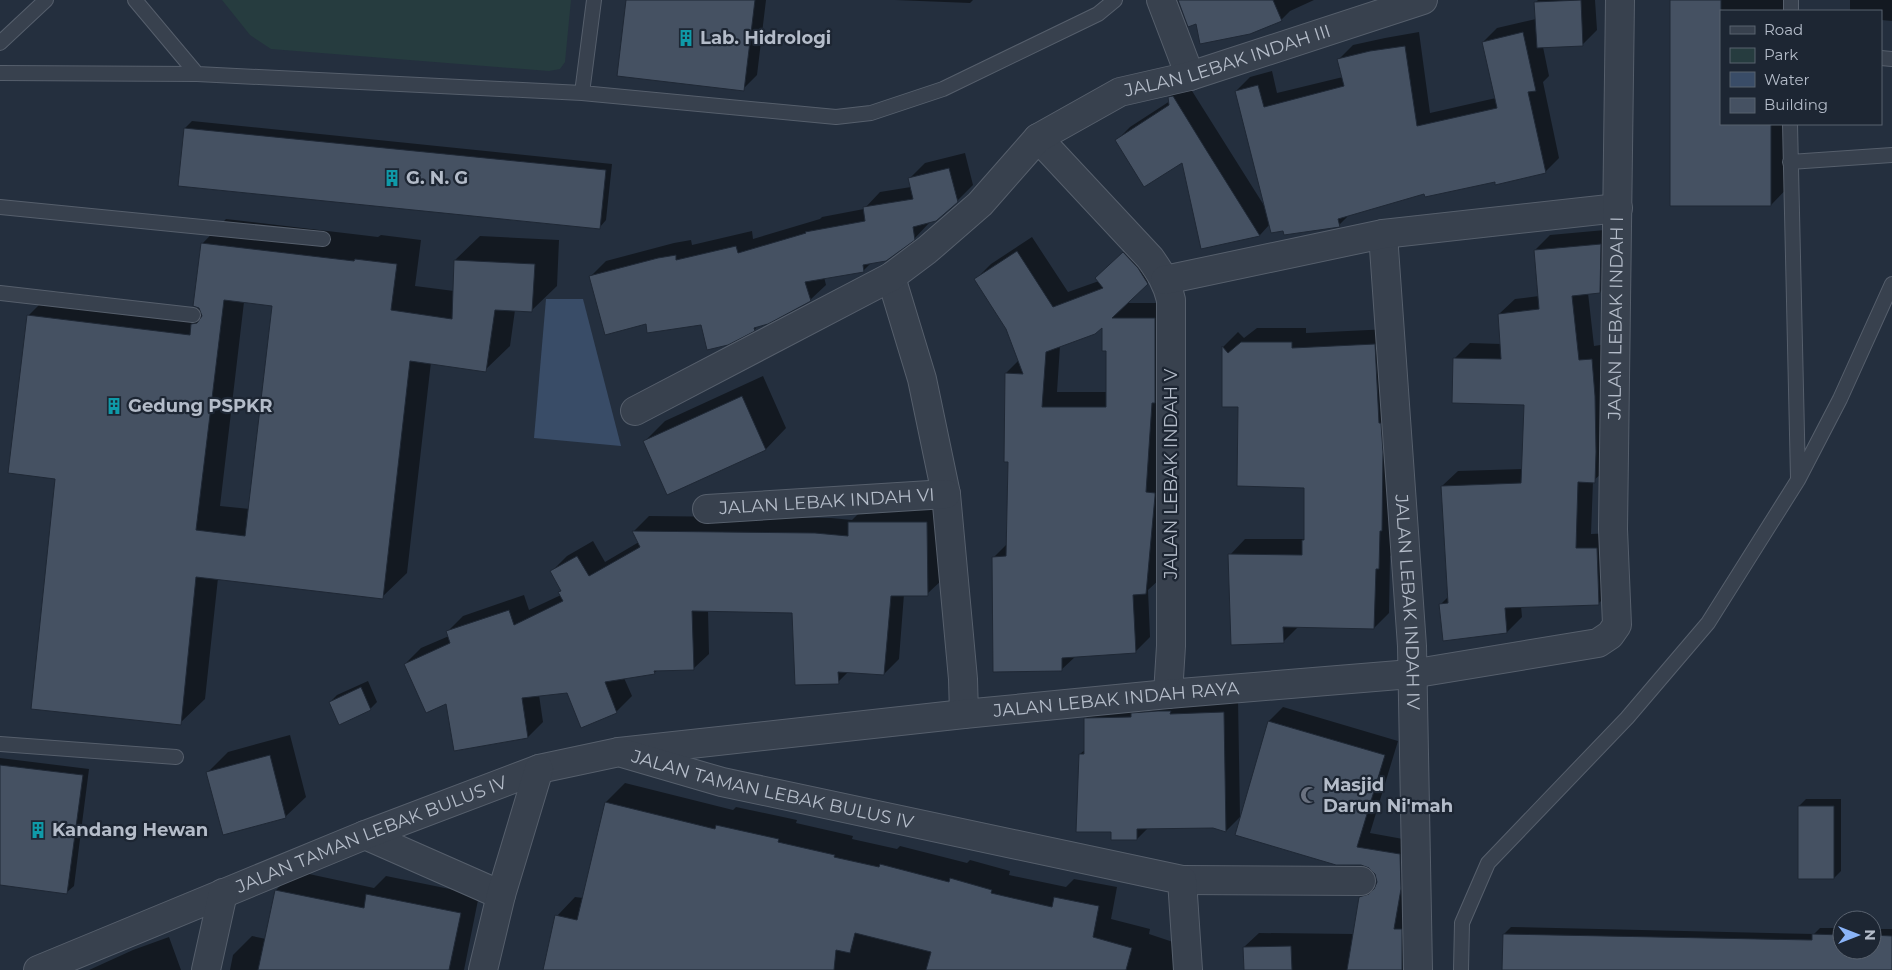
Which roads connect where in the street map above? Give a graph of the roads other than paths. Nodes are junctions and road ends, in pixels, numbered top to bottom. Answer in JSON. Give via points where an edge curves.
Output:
{"nodes":[{"id":1,"x":46,"y":0,"type":"edge"},
{"id":2,"x":135,"y":0,"type":"edge"},
{"id":3,"x":594,"y":0,"type":"edge"},
{"id":4,"x":1115,"y":0,"type":"edge"},
{"id":5,"x":1162,"y":0,"type":"edge"},
{"id":6,"x":1422,"y":0,"type":"edge"},
{"id":7,"x":1620,"y":0,"type":"edge"},
{"id":8,"x":0,"y":43,"type":"edge"},
{"id":9,"x":0,"y":73,"type":"edge"},
{"id":10,"x":197,"y":74,"type":"junction"},
{"id":11,"x":1190,"y":76,"type":"junction"},
{"id":12,"x":582,"y":93,"type":"junction"},
{"id":13,"x":1790,"y":125,"type":"edge"},
{"id":14,"x":1038,"y":138,"type":"junction"},
{"id":15,"x":1892,"y":155,"type":"edge"},
{"id":16,"x":1790,"y":162,"type":"junction"},
{"id":17,"x":0,"y":207,"type":"edge"},
{"id":18,"x":1618,"y":208,"type":"junction"},
{"id":19,"x":1383,"y":234,"type":"junction"},
{"id":20,"x":324,"y":239,"type":"dead end"},
{"id":21,"x":1157,"y":269,"type":"junction"},
{"id":22,"x":891,"y":277,"type":"junction"},
{"id":23,"x":1892,"y":284,"type":"edge"},
{"id":24,"x":0,"y":294,"type":"edge"},
{"id":25,"x":193,"y":315,"type":"dead end"},
{"id":26,"x":635,"y":410,"type":"dead end"},
{"id":27,"x":1798,"y":480,"type":"junction"},
{"id":28,"x":946,"y":494,"type":"junction"},
{"id":29,"x":707,"y":509,"type":"dead end"},
{"id":30,"x":1610,"y":636,"type":"joint"},
{"id":31,"x":1411,"y":674,"type":"junction"},
{"id":32,"x":1168,"y":694,"type":"junction"},
{"id":33,"x":964,"y":714,"type":"junction"},
{"id":34,"x":0,"y":744,"type":"edge"},
{"id":35,"x":620,"y":752,"type":"junction"},
{"id":36,"x":176,"y":757,"type":"dead end"},
{"id":37,"x":539,"y":769,"type":"junction"},
{"id":38,"x":365,"y":835,"type":"junction"},
{"id":39,"x":1182,"y":880,"type":"junction"},
{"id":40,"x":1360,"y":881,"type":"dead end"},
{"id":41,"x":223,"y":893,"type":"junction"},
{"id":42,"x":501,"y":895,"type":"junction"},
{"id":43,"x":38,"y":970,"type":"edge"},
{"id":44,"x":206,"y":970,"type":"edge"},
{"id":45,"x":483,"y":970,"type":"edge"},
{"id":46,"x":1188,"y":970,"type":"edge"},
{"id":47,"x":1418,"y":970,"type":"edge"},
{"id":48,"x":1461,"y":970,"type":"edge"}],
"edges":[{"from":1,"to":8,"type":"lane"},
{"from":2,"to":10,"type":"lane"},
{"from":3,"to":12,"type":"lane"},
{"from":4,"to":12,"type":"lane","via":[[1098,14],[943,89],[871,113],[836,117]]},
{"from":5,"to":11,"type":"street"},
{"from":6,"to":11,"type":"street","name":"JALAN LEBAK INDAH III"},
{"from":7,"to":18,"type":"street","name":"JALAN LEBAK INDAH I"},
{"from":9,"to":10,"type":"lane"},
{"from":10,"to":12,"type":"lane"},
{"from":11,"to":14,"type":"street","name":"JALAN LEBAK INDAH III","via":[[1120,92]]},
{"from":13,"to":16,"type":"lane"},
{"from":14,"to":21,"type":"street"},
{"from":14,"to":22,"type":"street","name":"JALAN LEBAK INDAH III","via":[[980,204]]},
{"from":15,"to":16,"type":"lane"},
{"from":16,"to":27,"type":"lane"},
{"from":17,"to":20,"type":"lane"},
{"from":18,"to":19,"type":"street"},
{"from":18,"to":30,"type":"street","name":"JALAN LEBAK INDAH I","via":[[1613,529],[1617,625]]},
{"from":19,"to":21,"type":"street"},
{"from":19,"to":31,"type":"street","name":"JALAN LEBAK INDAH IV","via":[[1412,646]]},
{"from":21,"to":32,"type":"street","name":"JALAN LEBAK INDAH V","via":[[1170,300],[1171,646]]},
{"from":22,"to":26,"type":"street","name":"JALAN LEBAK INDAH III"},
{"from":22,"to":28,"type":"street","name":"JALAN LEBAK INDAH VI","via":[[922,379]]},
{"from":23,"to":27,"type":"lane","via":[[1840,399]]},
{"from":24,"to":25,"type":"lane"},
{"from":27,"to":48,"type":"lane","via":[[1708,623],[1627,718],[1488,862],[1462,923]]},
{"from":28,"to":29,"type":"street","name":"JALAN LEBAK INDAH VI"},
{"from":28,"to":33,"type":"street","name":"JALAN LEBAK INDAH VI"},
{"from":30,"to":31,"type":"street","name":"JALAN LEBAK INDAH RAYA","via":[[1598,643]]},
{"from":31,"to":32,"type":"street","name":"JALAN LEBAK INDAH RAYA"},
{"from":31,"to":47,"type":"street","name":"JALAN LEBAK INDAH IV"},
{"from":32,"to":33,"type":"street","name":"JALAN LEBAK INDAH RAYA"},
{"from":33,"to":35,"type":"street","name":"JALAN LEBAK INDAH RAYA"},
{"from":34,"to":36,"type":"lane"},
{"from":35,"to":37,"type":"street","name":"JALAN TAMAN LEBAK BULUS IV"},
{"from":35,"to":39,"type":"street","name":"JALAN TAMAN LEBAK BULUS IV","via":[[722,782]]},
{"from":37,"to":38,"type":"street","name":"JALAN TAMAN LEBAK BULUS IV"},
{"from":37,"to":42,"type":"street"},
{"from":38,"to":41,"type":"street","name":"JALAN TAMAN LEBAK BULUS IV"},
{"from":38,"to":42,"type":"street"},
{"from":39,"to":40,"type":"street","name":"JALAN TAMAN LEBAK BULUS IV"},
{"from":39,"to":46,"type":"street"},
{"from":41,"to":43,"type":"street","name":"JALAN TAMAN LEBAK BULUS IV"},
{"from":41,"to":44,"type":"street"},
{"from":42,"to":45,"type":"street"}]}
